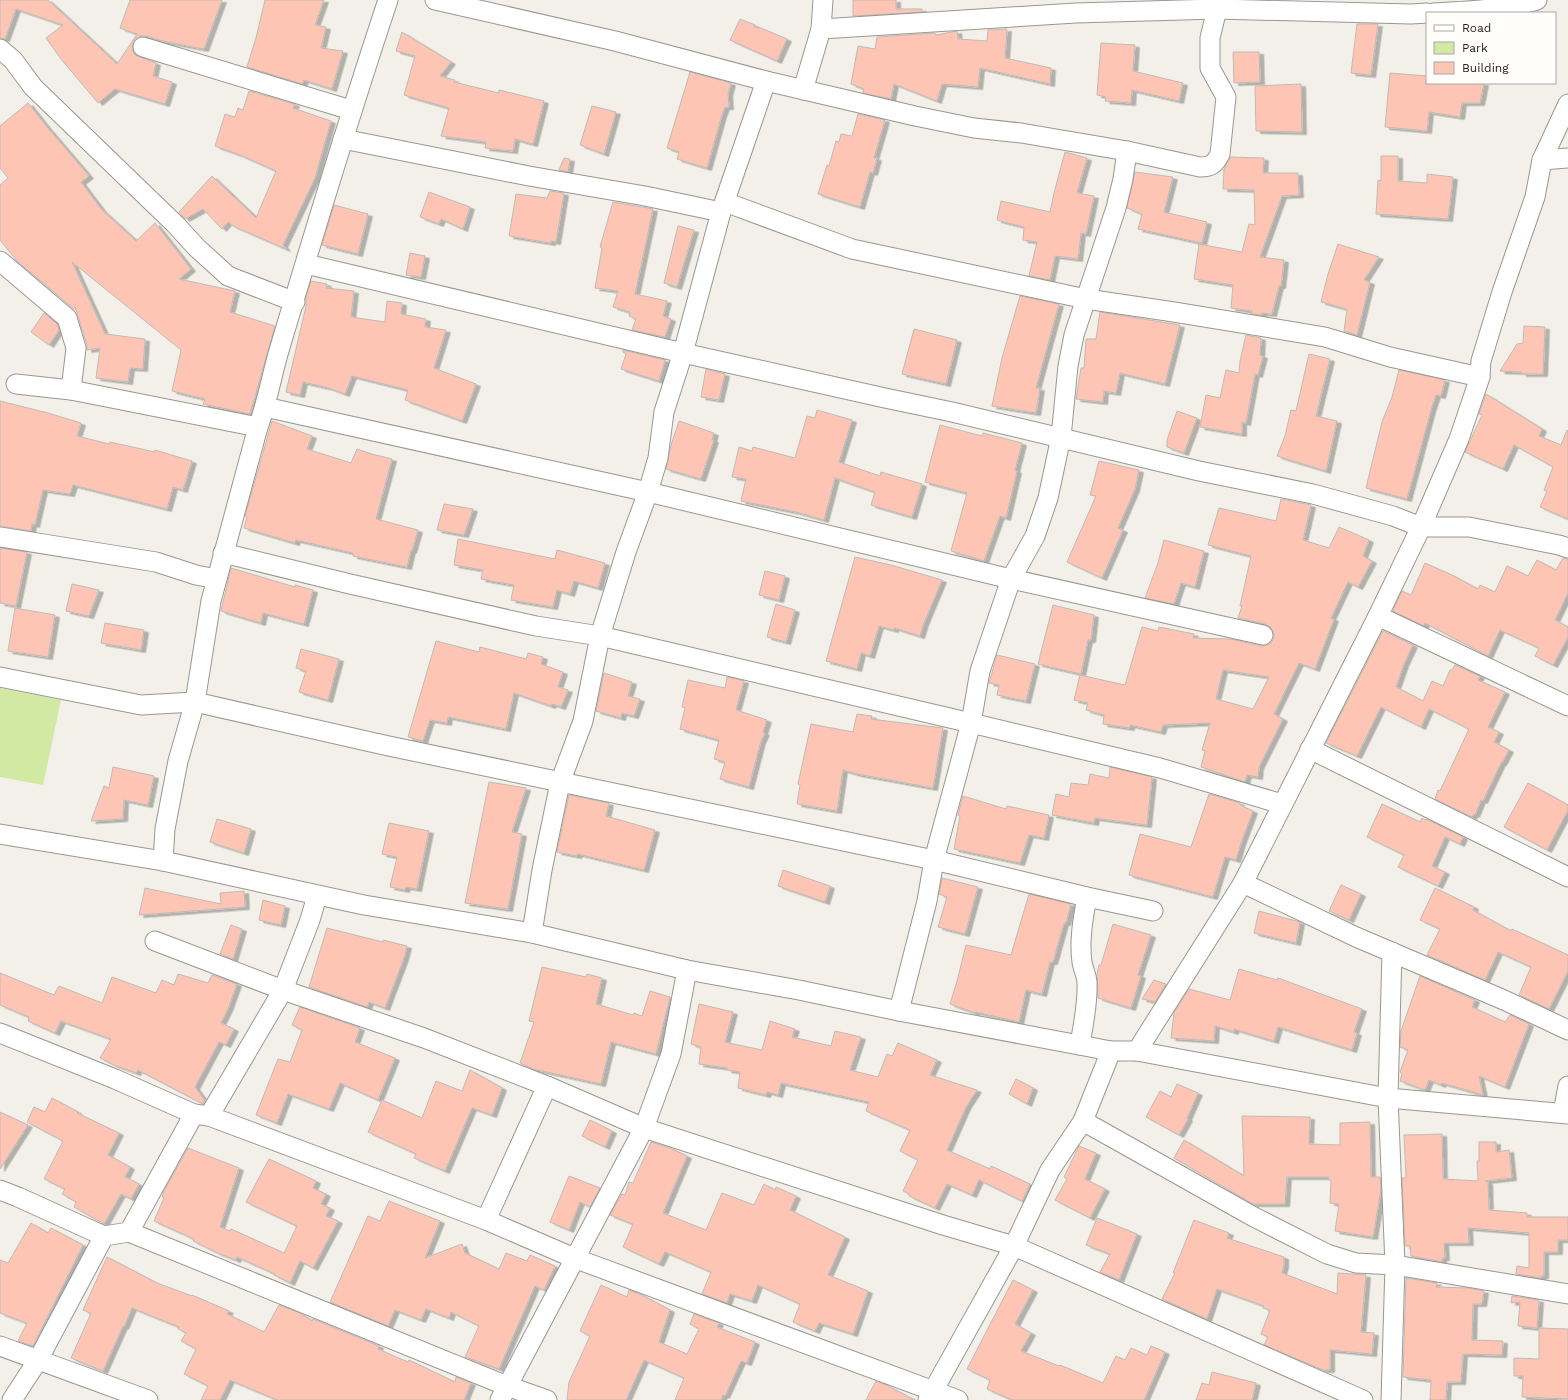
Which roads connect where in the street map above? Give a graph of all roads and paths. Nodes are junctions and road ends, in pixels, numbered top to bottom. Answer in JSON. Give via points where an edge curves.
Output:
{"nodes":[{"id":1,"x":388,"y":0,"type":"edge"},
{"id":2,"x":436,"y":0,"type":"edge"},
{"id":3,"x":823,"y":0,"type":"edge"},
{"id":4,"x":1061,"y":0,"type":"edge"},
{"id":5,"x":1537,"y":0,"type":"edge"},
{"id":6,"x":1217,"y":5,"type":"edge"},
{"id":7,"x":1447,"y":12,"type":"edge"},
{"id":8,"x":1076,"y":13,"type":"junction"},
{"id":9,"x":1426,"y":13,"type":"edge"},
{"id":10,"x":821,"y":29,"type":"junction"},
{"id":11,"x":143,"y":47,"type":"dead end"},
{"id":12,"x":0,"y":49,"type":"edge"},
{"id":13,"x":766,"y":81,"type":"junction"},
{"id":14,"x":803,"y":90,"type":"junction"},
{"id":15,"x":1568,"y":104,"type":"edge"},
{"id":16,"x":351,"y":110,"type":"junction"},
{"id":17,"x":343,"y":139,"type":"junction"},
{"id":18,"x":1127,"y":151,"type":"junction"},
{"id":19,"x":1568,"y":158,"type":"edge"},
{"id":20,"x":1542,"y":160,"type":"junction"},
{"id":21,"x":723,"y":207,"type":"junction"},
{"id":22,"x":0,"y":261,"type":"edge"},
{"id":23,"x":306,"y":264,"type":"junction"},
{"id":24,"x":1086,"y":299,"type":"junction"},
{"id":25,"x":295,"y":302,"type":"junction"},
{"id":26,"x":683,"y":353,"type":"junction"},
{"id":27,"x":1480,"y":377,"type":"junction"},
{"id":28,"x":16,"y":384,"type":"dead end"},
{"id":29,"x":71,"y":390,"type":"junction"},
{"id":30,"x":266,"y":407,"type":"junction"},
{"id":31,"x":258,"y":427,"type":"junction"},
{"id":32,"x":1061,"y":437,"type":"junction"},
{"id":33,"x":648,"y":492,"type":"junction"},
{"id":34,"x":1421,"y":527,"type":"junction"},
{"id":35,"x":0,"y":537,"type":"edge"},
{"id":36,"x":1568,"y":548,"type":"edge"},
{"id":37,"x":223,"y":553,"type":"junction"},
{"id":38,"x":217,"y":579,"type":"junction"},
{"id":39,"x":1011,"y":579,"type":"junction"},
{"id":40,"x":1378,"y":616,"type":"junction"},
{"id":41,"x":1263,"y":635,"type":"dead end"},
{"id":42,"x":600,"y":636,"type":"junction"},
{"id":43,"x":0,"y":677,"type":"edge"},
{"id":44,"x":195,"y":702,"type":"junction"},
{"id":45,"x":1568,"y":706,"type":"edge"},
{"id":46,"x":971,"y":723,"type":"junction"},
{"id":47,"x":1310,"y":749,"type":"junction"},
{"id":48,"x":560,"y":783,"type":"junction"},
{"id":49,"x":1282,"y":804,"type":"junction"},
{"id":50,"x":0,"y":834,"type":"edge"},
{"id":51,"x":934,"y":860,"type":"junction"},
{"id":52,"x":163,"y":861,"type":"junction"},
{"id":53,"x":1568,"y":878,"type":"edge"},
{"id":54,"x":1243,"y":883,"type":"junction"},
{"id":55,"x":317,"y":896,"type":"junction"},
{"id":56,"x":1087,"y":897,"type":"junction"},
{"id":57,"x":1153,"y":911,"type":"dead end"},
{"id":58,"x":532,"y":933,"type":"junction"},
{"id":59,"x":155,"y":941,"type":"dead end"},
{"id":60,"x":1392,"y":952,"type":"junction"},
{"id":61,"x":687,"y":970,"type":"junction"},
{"id":62,"x":283,"y":990,"type":"junction"},
{"id":63,"x":899,"y":1011,"type":"junction"},
{"id":64,"x":1568,"y":1030,"type":"edge"},
{"id":65,"x":0,"y":1033,"type":"edge"},
{"id":66,"x":1080,"y":1045,"type":"junction"},
{"id":67,"x":1111,"y":1051,"type":"junction"},
{"id":68,"x":1136,"y":1051,"type":"junction"},
{"id":69,"x":547,"y":1086,"type":"junction"},
{"id":70,"x":1568,"y":1086,"type":"edge"},
{"id":71,"x":1388,"y":1098,"type":"junction"},
{"id":72,"x":1566,"y":1114,"type":"edge"},
{"id":73,"x":201,"y":1115,"type":"junction"},
{"id":74,"x":1083,"y":1121,"type":"junction"},
{"id":75,"x":644,"y":1128,"type":"junction"},
{"id":76,"x":0,"y":1190,"type":"edge"},
{"id":77,"x":486,"y":1220,"type":"junction"},
{"id":78,"x":129,"y":1232,"type":"junction"},
{"id":79,"x":104,"y":1236,"type":"junction"},
{"id":80,"x":1014,"y":1246,"type":"junction"},
{"id":81,"x":574,"y":1258,"type":"junction"},
{"id":82,"x":1395,"y":1264,"type":"junction"},
{"id":83,"x":1568,"y":1294,"type":"edge"},
{"id":84,"x":0,"y":1346,"type":"edge"},
{"id":85,"x":38,"y":1360,"type":"junction"},
{"id":86,"x":503,"y":1393,"type":"edge"},
{"id":87,"x":931,"y":1395,"type":"edge"},
{"id":88,"x":12,"y":1400,"type":"edge"},
{"id":89,"x":148,"y":1400,"type":"edge"},
{"id":90,"x":547,"y":1400,"type":"edge"},
{"id":91,"x":958,"y":1400,"type":"edge"},
{"id":92,"x":1363,"y":1400,"type":"edge"},
{"id":93,"x":1391,"y":1400,"type":"edge"}],
"edges":[{"from":1,"to":16,"type":"street"},
{"from":2,"to":13,"type":"street","via":[[615,41]]},
{"from":3,"to":10,"type":"street"},
{"from":4,"to":8,"type":"street"},
{"from":5,"to":7,"type":"street"},
{"from":6,"to":8,"type":"street"},
{"from":6,"to":9,"type":"street"},
{"from":6,"to":18,"type":"street","via":[[1210,38],[1210,68],[1226,97],[1220,154],[1216,163],[1209,167],[1200,167]]},
{"from":8,"to":10,"type":"street"},
{"from":10,"to":14,"type":"street"},
{"from":11,"to":16,"type":"street"},
{"from":12,"to":25,"type":"street","via":[[13,60],[32,86],[228,276]]},
{"from":13,"to":14,"type":"street"},
{"from":13,"to":21,"type":"street"},
{"from":14,"to":18,"type":"street","via":[[974,128],[1021,133]]},
{"from":15,"to":20,"type":"street"},
{"from":16,"to":17,"type":"street"},
{"from":17,"to":21,"type":"street","via":[[529,176]]},
{"from":17,"to":23,"type":"street"},
{"from":18,"to":24,"type":"street","via":[[1116,208]]},
{"from":19,"to":20,"type":"street"},
{"from":20,"to":27,"type":"street","via":[[1535,197],[1502,292],[1481,361]]},
{"from":21,"to":24,"type":"street","via":[[852,249]]},
{"from":21,"to":26,"type":"street"},
{"from":22,"to":29,"type":"street","via":[[67,318],[76,348]]},
{"from":23,"to":25,"type":"street"},
{"from":23,"to":26,"type":"street"},
{"from":24,"to":27,"type":"street","via":[[1325,337],[1390,357]]},
{"from":24,"to":32,"type":"street","via":[[1074,335],[1068,366]]},
{"from":25,"to":30,"type":"street","via":[[278,356]]},
{"from":26,"to":32,"type":"street"},
{"from":26,"to":33,"type":"street","via":[[664,412],[658,458]]},
{"from":27,"to":34,"type":"street","via":[[1459,438]]},
{"from":28,"to":29,"type":"street"},
{"from":29,"to":31,"type":"street"},
{"from":30,"to":31,"type":"street"},
{"from":30,"to":33,"type":"street"},
{"from":31,"to":37,"type":"street"},
{"from":32,"to":34,"type":"street","via":[[1199,471],[1313,494],[1393,516]]},
{"from":32,"to":39,"type":"street","via":[[1046,504],[1035,536]]},
{"from":33,"to":39,"type":"street"},
{"from":33,"to":42,"type":"street"},
{"from":34,"to":36,"type":"street","via":[[1469,527]]},
{"from":34,"to":40,"type":"street"},
{"from":35,"to":38,"type":"street","via":[[156,562]]},
{"from":37,"to":38,"type":"street"},
{"from":37,"to":42,"type":"street","via":[[536,626]]},
{"from":38,"to":44,"type":"street","via":[[211,601]]},
{"from":39,"to":41,"type":"street"},
{"from":39,"to":46,"type":"street","via":[[980,671]]},
{"from":40,"to":45,"type":"street"},
{"from":40,"to":47,"type":"street"},
{"from":42,"to":46,"type":"street"},
{"from":42,"to":48,"type":"street","via":[[583,721]]},
{"from":43,"to":44,"type":"street","via":[[141,705]]},
{"from":44,"to":48,"type":"street"},
{"from":44,"to":52,"type":"street","via":[[178,761],[166,822]]},
{"from":46,"to":49,"type":"street","via":[[1160,768]]},
{"from":46,"to":51,"type":"street"},
{"from":47,"to":49,"type":"street"},
{"from":47,"to":53,"type":"street"},
{"from":48,"to":51,"type":"street"},
{"from":48,"to":58,"type":"street"},
{"from":49,"to":54,"type":"street"},
{"from":50,"to":52,"type":"street"},
{"from":51,"to":56,"type":"street"},
{"from":51,"to":63,"type":"street","via":[[927,901]]},
{"from":52,"to":55,"type":"street"},
{"from":54,"to":60,"type":"street"},
{"from":54,"to":68,"type":"street"},
{"from":55,"to":58,"type":"street"},
{"from":55,"to":62,"type":"street"},
{"from":56,"to":57,"type":"street"},
{"from":56,"to":66,"type":"street","via":[[1082,921],[1082,962],[1087,982],[1086,1004]]},
{"from":58,"to":61,"type":"street"},
{"from":59,"to":62,"type":"street"},
{"from":60,"to":64,"type":"street"},
{"from":60,"to":71,"type":"street"},
{"from":61,"to":63,"type":"street"},
{"from":61,"to":75,"type":"street","via":[[671,1054]]},
{"from":62,"to":69,"type":"street","via":[[424,1038]]},
{"from":62,"to":73,"type":"street"},
{"from":63,"to":66,"type":"street"},
{"from":65,"to":73,"type":"street"},
{"from":66,"to":67,"type":"street"},
{"from":67,"to":68,"type":"street"},
{"from":67,"to":74,"type":"street"},
{"from":68,"to":71,"type":"street"},
{"from":69,"to":75,"type":"street"},
{"from":69,"to":77,"type":"street"},
{"from":70,"to":72,"type":"street"},
{"from":71,"to":72,"type":"street"},
{"from":71,"to":82,"type":"street"},
{"from":73,"to":77,"type":"street"},
{"from":73,"to":78,"type":"street"},
{"from":74,"to":80,"type":"street","via":[[1050,1170]]},
{"from":74,"to":82,"type":"street","via":[[1254,1217],[1327,1254],[1356,1263]]},
{"from":75,"to":80,"type":"street"},
{"from":75,"to":81,"type":"street"},
{"from":76,"to":79,"type":"street"},
{"from":77,"to":81,"type":"street"},
{"from":78,"to":79,"type":"street"},
{"from":78,"to":86,"type":"street"},
{"from":79,"to":85,"type":"street"},
{"from":80,"to":87,"type":"street"},
{"from":80,"to":92,"type":"street"},
{"from":81,"to":86,"type":"street"},
{"from":81,"to":87,"type":"street"},
{"from":82,"to":83,"type":"street"},
{"from":82,"to":93,"type":"street"},
{"from":84,"to":85,"type":"street"},
{"from":85,"to":88,"type":"street"},
{"from":85,"to":89,"type":"street"},
{"from":86,"to":90,"type":"street"},
{"from":87,"to":91,"type":"street"}]}
